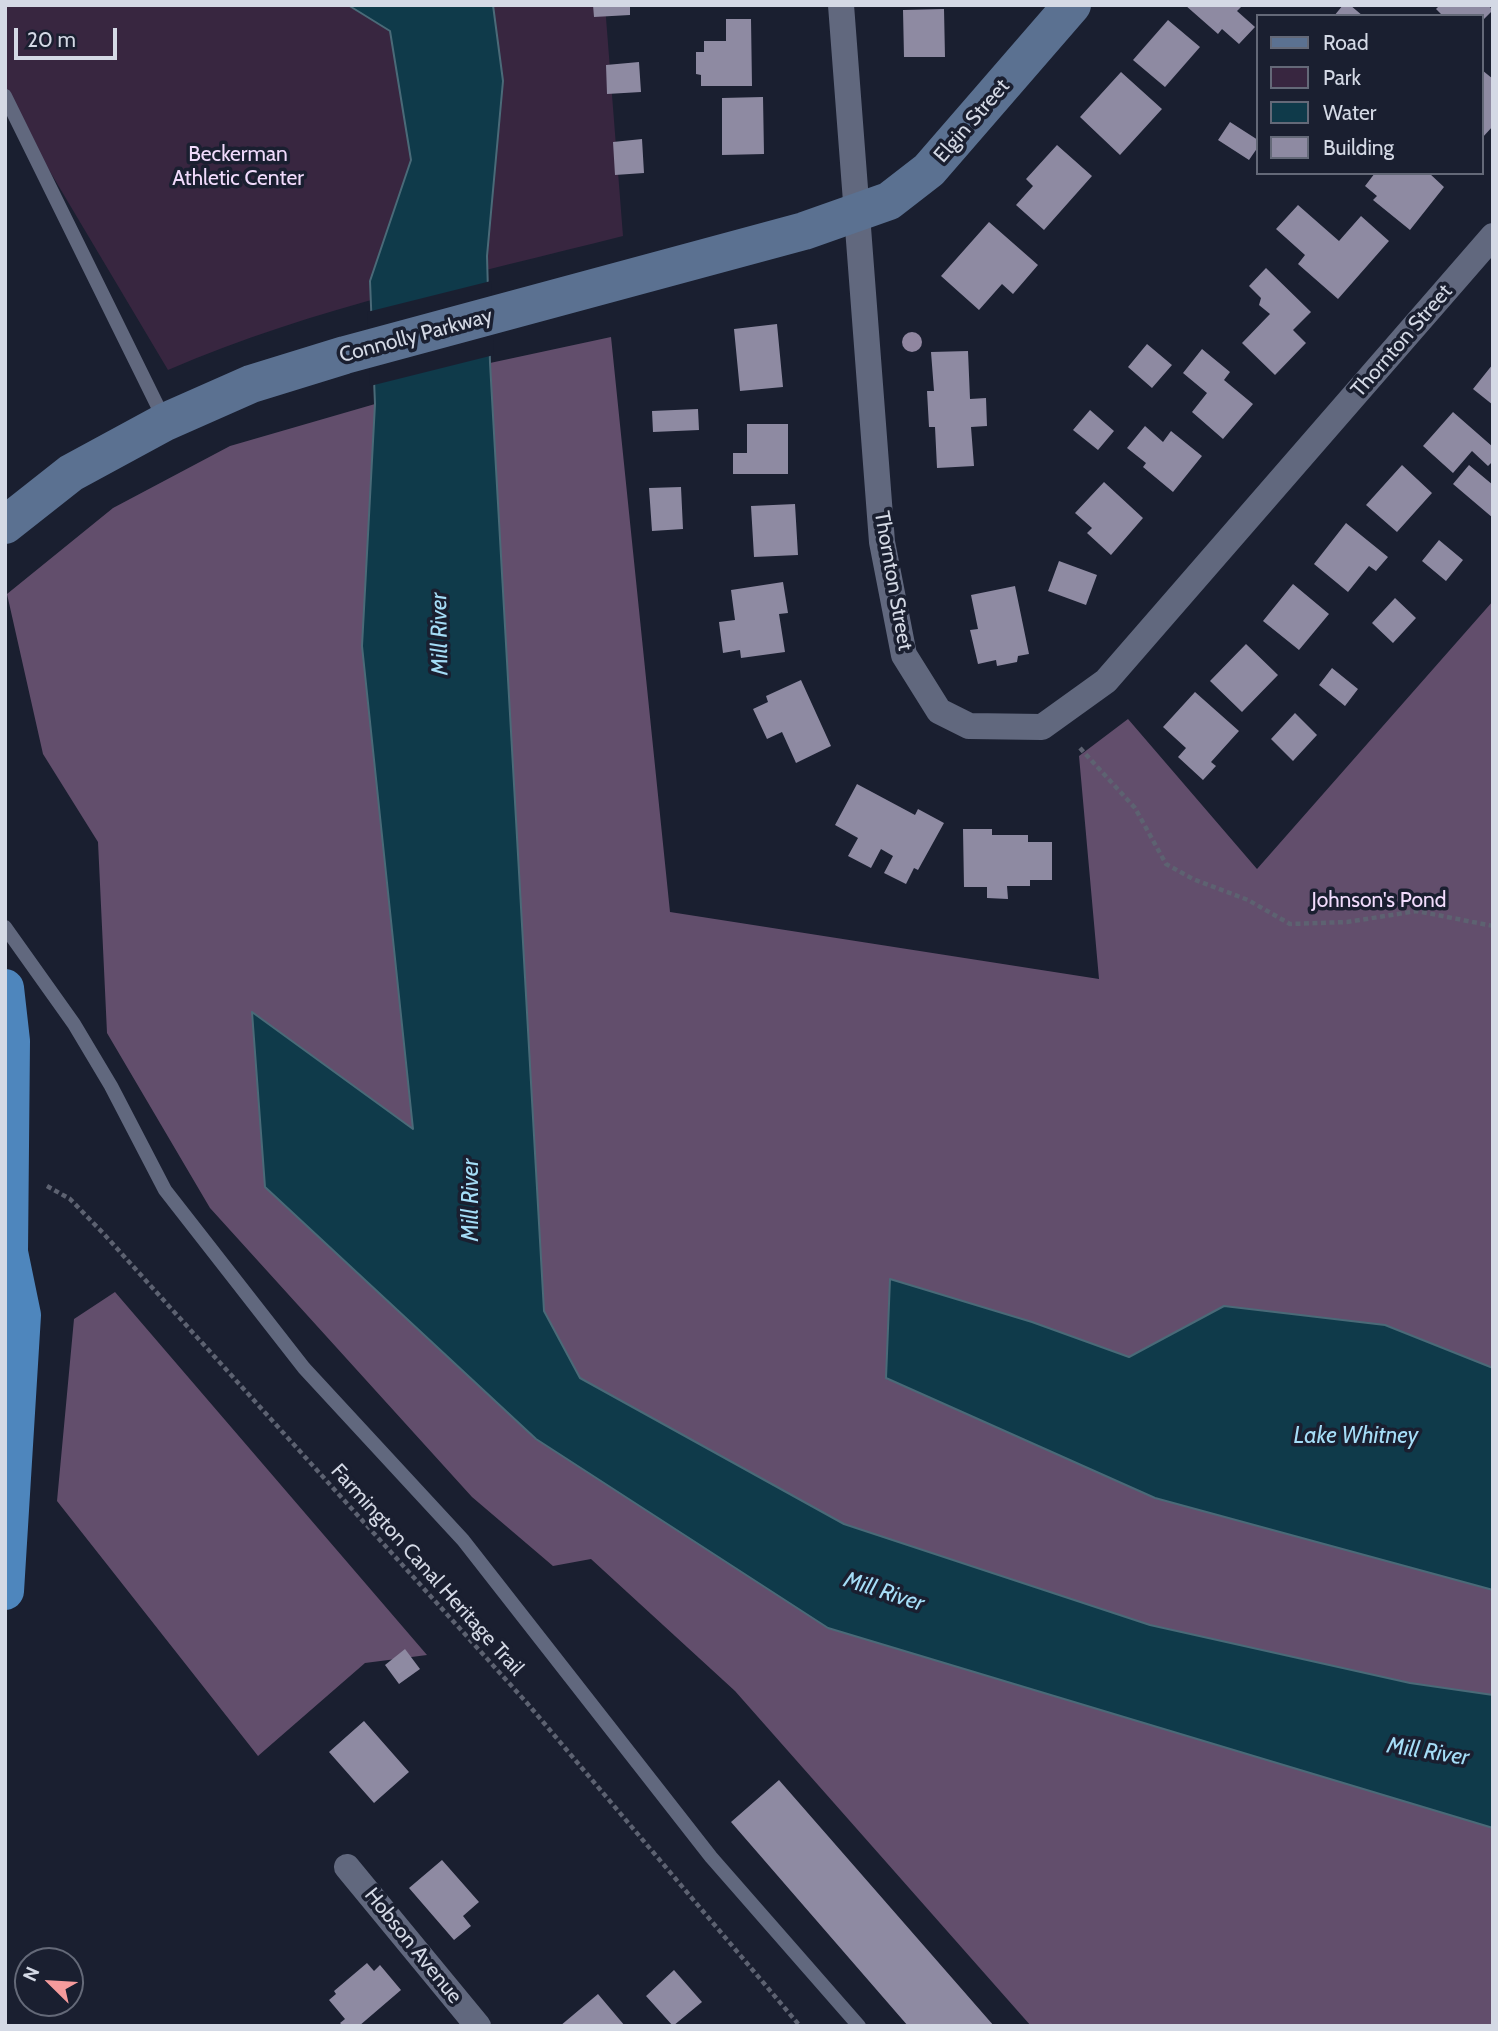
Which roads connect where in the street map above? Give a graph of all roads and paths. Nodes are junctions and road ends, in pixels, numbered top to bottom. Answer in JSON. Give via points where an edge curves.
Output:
{"nodes":[{"id":1,"x":841,"y":5,"type":"edge"},
{"id":2,"x":1072,"y":5,"type":"edge"},
{"id":3,"x":5,"y":96,"type":"edge"},
{"id":4,"x":855,"y":215,"type":"junction"},
{"id":5,"x":1493,"y":236,"type":"edge"},
{"id":6,"x":165,"y":422,"type":"junction"},
{"id":7,"x":5,"y":525,"type":"edge"},
{"id":8,"x":1080,"y":748,"type":"dead end"},
{"id":9,"x":1493,"y":926,"type":"edge"},
{"id":10,"x":5,"y":927,"type":"edge"},
{"id":11,"x":5,"y":988,"type":"edge"},
{"id":12,"x":38,"y":1181,"type":"dead end"},
{"id":13,"x":7,"y":1268,"type":"edge"},
{"id":14,"x":5,"y":1591,"type":"edge"},
{"id":15,"x":347,"y":1867,"type":"dead end"},
{"id":16,"x":478,"y":2026,"type":"edge"},
{"id":17,"x":800,"y":2026,"type":"edge"},
{"id":18,"x":859,"y":2026,"type":"edge"}],
"edges":[{"from":1,"to":4,"type":"street","name":"Thornton Street"},
{"from":2,"to":4,"type":"main road","name":"Elgin Street","via":[[929,170],[889,201]]},
{"from":3,"to":6,"type":"lane"},
{"from":4,"to":5,"type":"street","name":"Thornton Street","via":[[882,542],[904,655],[939,711],[969,726],[1042,727],[1105,681]]},
{"from":4,"to":6,"type":"main road","name":"Connolly Parkway","via":[[345,355],[251,384]]},
{"from":6,"to":7,"type":"main road","name":"Connolly Parkway","via":[[71,473]]},
{"from":8,"to":9,"type":"path","via":[[1135,808],[1166,863],[1290,924],[1347,922],[1417,911]]},
{"from":10,"to":18,"type":"lane","via":[[74,1024],[164,1190],[304,1368],[463,1540],[711,1857]]},
{"from":11,"to":13,"type":"highway","via":[[11,1041]]},
{"from":12,"to":17,"type":"path","name":"Farmington Canal Heritage Trail","via":[[70,1199],[103,1233],[527,1703]]},
{"from":13,"to":14,"type":"highway","via":[[22,1315]]},
{"from":15,"to":16,"type":"street","name":"Hobson Avenue"}]}
